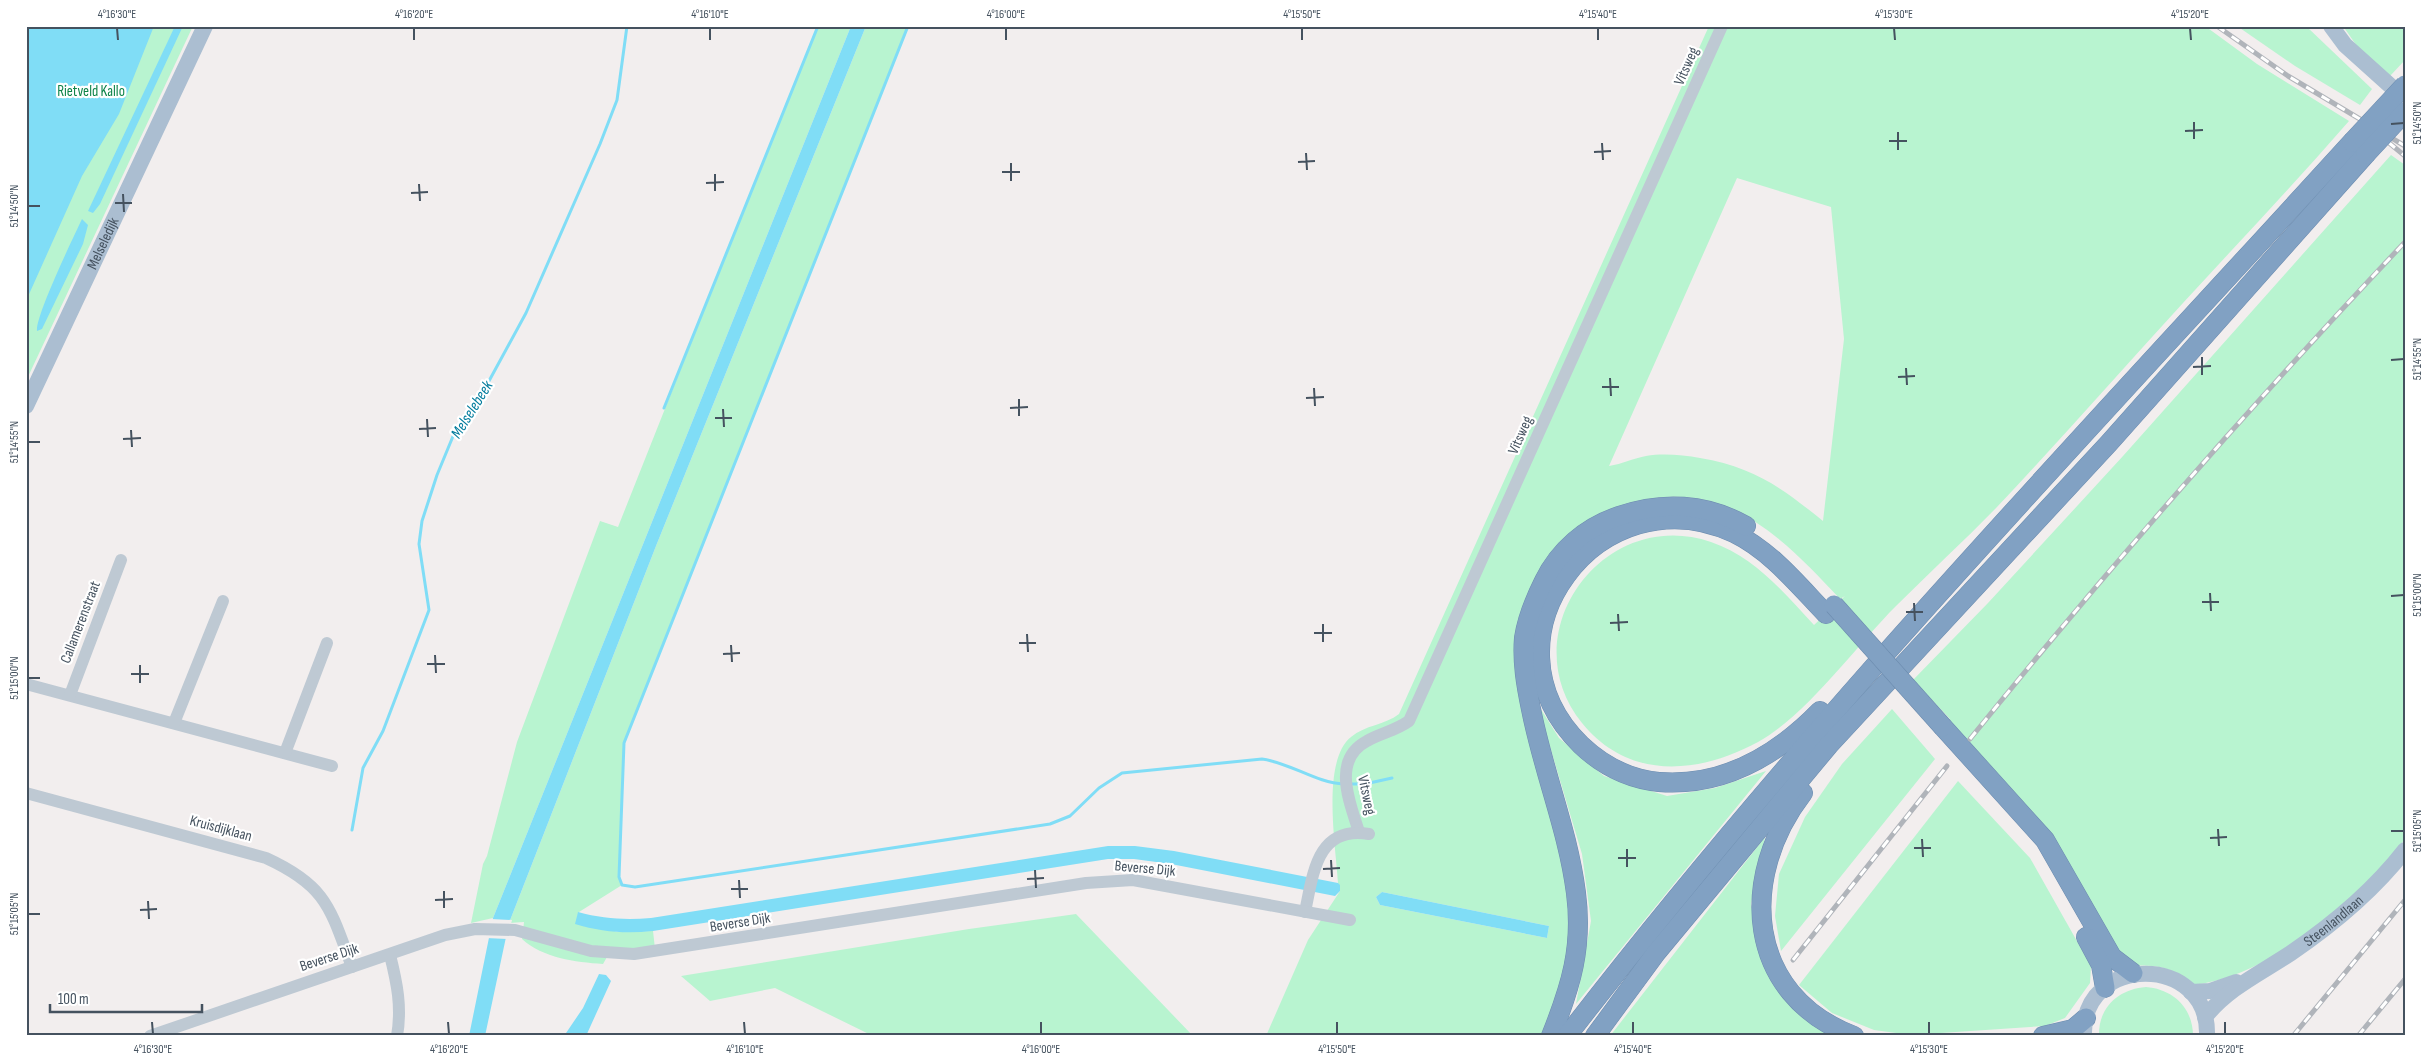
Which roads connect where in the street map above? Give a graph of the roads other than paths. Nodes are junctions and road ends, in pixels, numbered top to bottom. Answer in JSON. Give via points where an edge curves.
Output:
{"nodes":[{"id":1,"x":204,"y":26,"type":"edge"},
{"id":2,"x":1722,"y":26,"type":"edge"},
{"id":3,"x":2331,"y":29,"type":"edge"},
{"id":4,"x":2405,"y":85,"type":"edge"},
{"id":5,"x":2405,"y":98,"type":"edge"},
{"id":6,"x":2405,"y":112,"type":"edge"},
{"id":7,"x":26,"y":406,"type":"edge"},
{"id":8,"x":2007,"y":519,"type":"junction"},
{"id":9,"x":121,"y":560,"type":"dead end"},
{"id":10,"x":223,"y":601,"type":"dead end"},
{"id":11,"x":1830,"y":610,"type":"junction"},
{"id":12,"x":327,"y":643,"type":"dead end"},
{"id":13,"x":1908,"y":658,"type":"junction"},
{"id":14,"x":26,"y":684,"type":"edge"},
{"id":15,"x":70,"y":696,"type":"junction"},
{"id":16,"x":174,"y":723,"type":"junction"},
{"id":17,"x":1939,"y":731,"type":"junction"},
{"id":18,"x":285,"y":753,"type":"junction"},
{"id":19,"x":332,"y":766,"type":"dead end"},
{"id":20,"x":26,"y":793,"type":"edge"},
{"id":21,"x":2405,"y":850,"type":"edge"},
{"id":22,"x":1305,"y":912,"type":"junction"},
{"id":23,"x":1350,"y":920,"type":"dead end"},
{"id":24,"x":390,"y":954,"type":"junction"},
{"id":25,"x":352,"y":967,"type":"junction"},
{"id":26,"x":2133,"y":974,"type":"junction"},
{"id":27,"x":2252,"y":976,"type":"junction"},
{"id":28,"x":2105,"y":988,"type":"junction"},
{"id":29,"x":2191,"y":992,"type":"junction"},
{"id":30,"x":2205,"y":1017,"type":"junction"},
{"id":31,"x":2085,"y":1027,"type":"edge"},
{"id":32,"x":150,"y":1036,"type":"edge"},
{"id":33,"x":397,"y":1036,"type":"edge"},
{"id":34,"x":1551,"y":1036,"type":"edge"},
{"id":35,"x":1567,"y":1036,"type":"edge"},
{"id":36,"x":1594,"y":1036,"type":"edge"},
{"id":37,"x":1854,"y":1036,"type":"edge"},
{"id":38,"x":2043,"y":1036,"type":"edge"},
{"id":39,"x":2207,"y":1036,"type":"edge"}],
"edges":[{"from":1,"to":7,"type":"main road","name":"Melseledijk"},
{"from":2,"to":22,"type":"street","name":"Vitsweg","via":[[1409,721],[1398,729],[1368,740],[1350,756],[1346,778],[1348,795],[1364,833],[1331,841],[1320,853]]},
{"from":3,"to":5,"type":"main road"},
{"from":4,"to":8,"type":"highway","bridge":true},
{"from":6,"to":13,"type":"highway","bridge":true,"via":[[2102,450]]},
{"from":8,"to":11,"type":"highway","via":[[1794,736],[1767,755],[1720,777],[1701,782],[1652,781],[1606,765],[1569,733],[1548,696],[1541,664],[1541,634],[1557,586],[1585,553],[1630,527],[1682,520],[1711,524],[1734,534],[1778,564]]},
{"from":8,"to":35,"type":"highway","via":[[1733,828]]},
{"from":9,"to":15,"type":"street","name":"Callamerenstraat"},
{"from":10,"to":16,"type":"street"},
{"from":11,"to":17,"type":"highway","bridge":true},
{"from":11,"to":34,"type":"highway","via":[[1777,547],[1752,529],[1714,511],[1654,506],[1603,522],[1572,543],[1551,567],[1533,603],[1524,637],[1523,670],[1576,894],[1576,958],[1570,988]]},
{"from":12,"to":18,"type":"street"},
{"from":13,"to":36,"type":"highway","via":[[1829,745],[1699,901]]},
{"from":13,"to":37,"type":"highway","via":[[1792,806],[1764,878],[1762,924],[1773,966],[1784,986],[1819,1020]]},
{"from":14,"to":15,"type":"street"},
{"from":15,"to":16,"type":"street"},
{"from":16,"to":18,"type":"street"},
{"from":17,"to":26,"type":"highway","via":[[2045,840],[2112,957]]},
{"from":17,"to":28,"type":"highway","via":[[2036,848],[2096,953]]},
{"from":18,"to":19,"type":"street"},
{"from":20,"to":25,"type":"street","name":"Kruisdijklaan","via":[[266,858],[291,869],[307,880],[332,911]]},
{"from":21,"to":27,"type":"main road","name":"Steenlandlaan","via":[[2359,899],[2324,929]]},
{"from":22,"to":23,"type":"street","name":"Beverse Dijk"},
{"from":22,"to":24,"type":"street","name":"Beverse Dijk","via":[[1168,885],[1110,880],[634,954],[591,951],[515,930],[485,928],[445,936]]},
{"from":24,"to":25,"type":"street","name":"Beverse Dijk"},
{"from":24,"to":33,"type":"street","via":[[399,998]]},
{"from":25,"to":32,"type":"street","name":"Beverse Dijk"},
{"from":26,"to":28,"type":"main road"},
{"from":26,"to":29,"type":"main road","via":[[2146,972],[2171,977]]},
{"from":27,"to":29,"type":"main road","name":"Steenlandlaan","via":[[2216,990]]},
{"from":27,"to":30,"type":"main road","name":"Steenlandlaan","via":[[2218,1002]]},
{"from":28,"to":31,"type":"main road","via":[[2093,1001]]},
{"from":29,"to":30,"type":"main road"},
{"from":30,"to":39,"type":"main road"},
{"from":31,"to":38,"type":"highway"}]}
